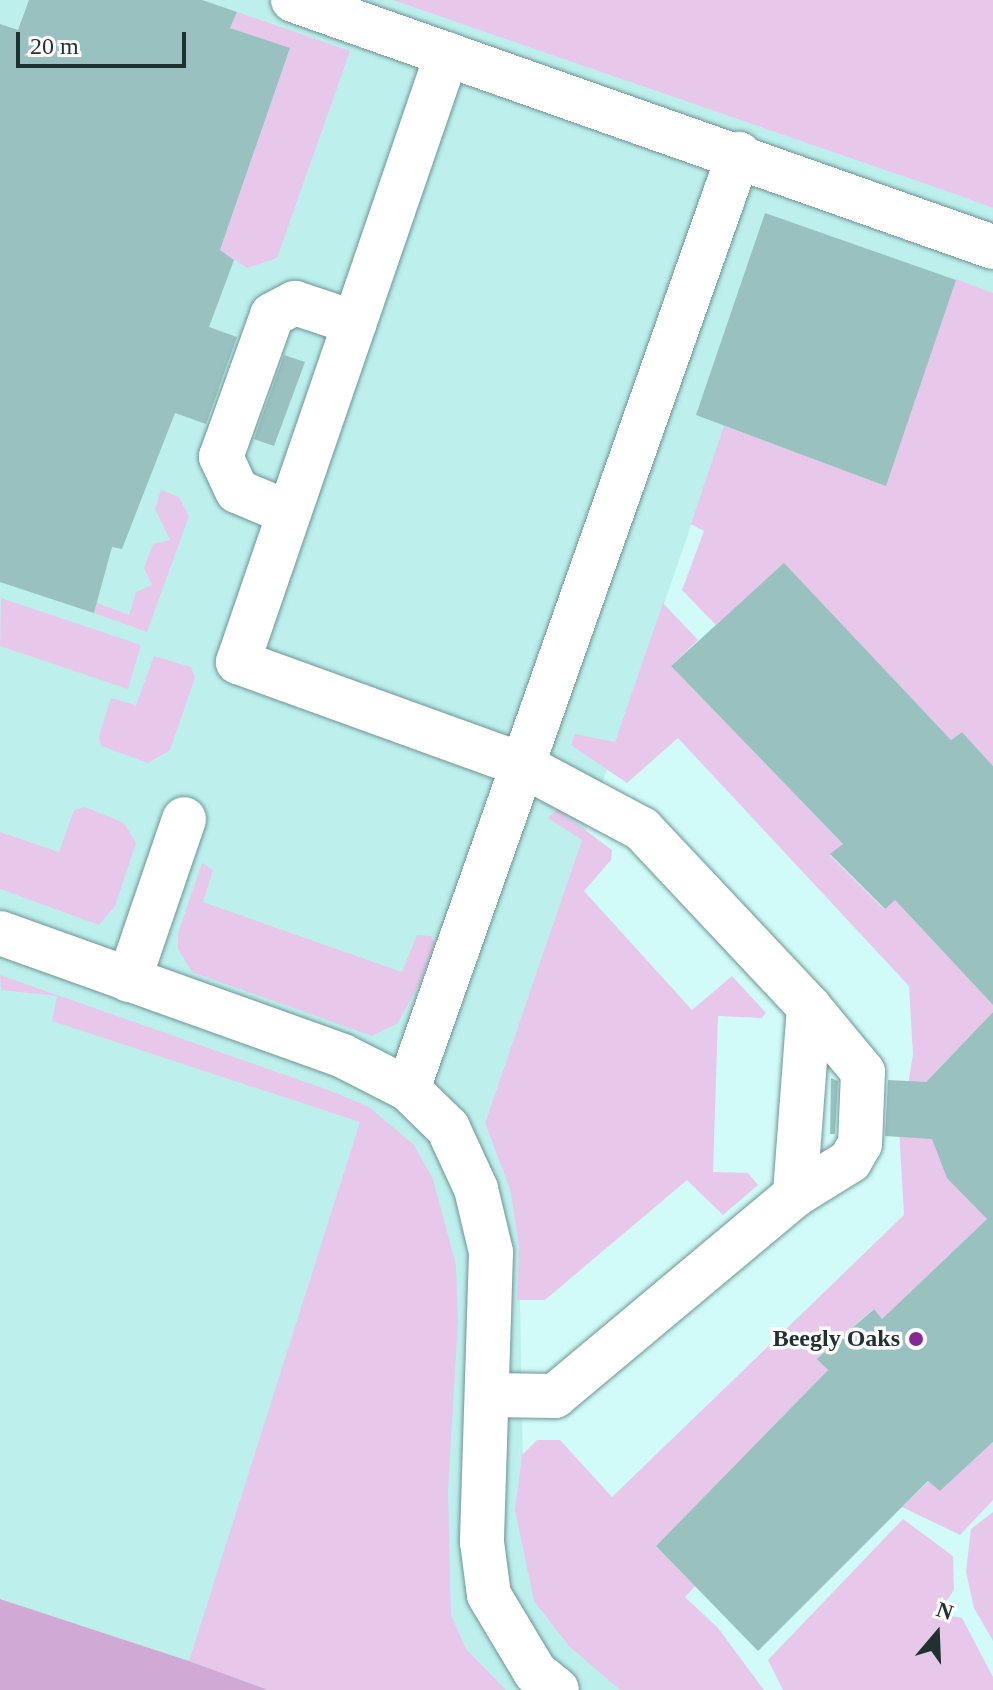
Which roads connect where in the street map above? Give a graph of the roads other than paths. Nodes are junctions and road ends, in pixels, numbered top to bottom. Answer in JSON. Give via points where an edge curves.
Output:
{"nodes":[{"id":1,"x":293,"y":0,"type":"edge"},
{"id":2,"x":447,"y":54,"type":"junction"},
{"id":3,"x":739,"y":154,"type":"junction"},
{"id":4,"x":993,"y":247,"type":"edge"},
{"id":5,"x":355,"y":323,"type":"junction"},
{"id":6,"x":289,"y":513,"type":"junction"},
{"id":7,"x":522,"y":765,"type":"junction"},
{"id":8,"x":184,"y":819,"type":"dead end"},
{"id":9,"x":0,"y":933,"type":"edge"},
{"id":10,"x":129,"y":980,"type":"junction"},
{"id":11,"x":809,"y":1007,"type":"junction"},
{"id":12,"x":408,"y":1089,"type":"junction"},
{"id":13,"x":795,"y":1195,"type":"junction"},
{"id":14,"x":489,"y":1395,"type":"junction"},
{"id":15,"x":557,"y":1690,"type":"edge"}],
"edges":[{"from":1,"to":2,"type":"lane"},
{"from":2,"to":3,"type":"lane"},
{"from":2,"to":5,"type":"lane"},
{"from":3,"to":4,"type":"lane"},
{"from":3,"to":7,"type":"lane"},
{"from":5,"to":6,"type":"lane"},
{"from":5,"to":6,"type":"lane","via":[[295,303],[272,315],[221,457],[237,491]]},
{"from":6,"to":7,"type":"lane","via":[[238,662]]},
{"from":7,"to":11,"type":"lane","via":[[642,829]]},
{"from":7,"to":12,"type":"lane"},
{"from":8,"to":10,"type":"lane"},
{"from":9,"to":10,"type":"lane"},
{"from":10,"to":12,"type":"lane","via":[[343,1056]]},
{"from":11,"to":13,"type":"lane"},
{"from":11,"to":13,"type":"lane","via":[[863,1072],[860,1144],[850,1161]]},
{"from":12,"to":14,"type":"lane","via":[[448,1128],[486,1220]]},
{"from":13,"to":14,"type":"lane","via":[[555,1396]]},
{"from":14,"to":15,"type":"lane","via":[[482,1542],[489,1595],[535,1672]]}]}
